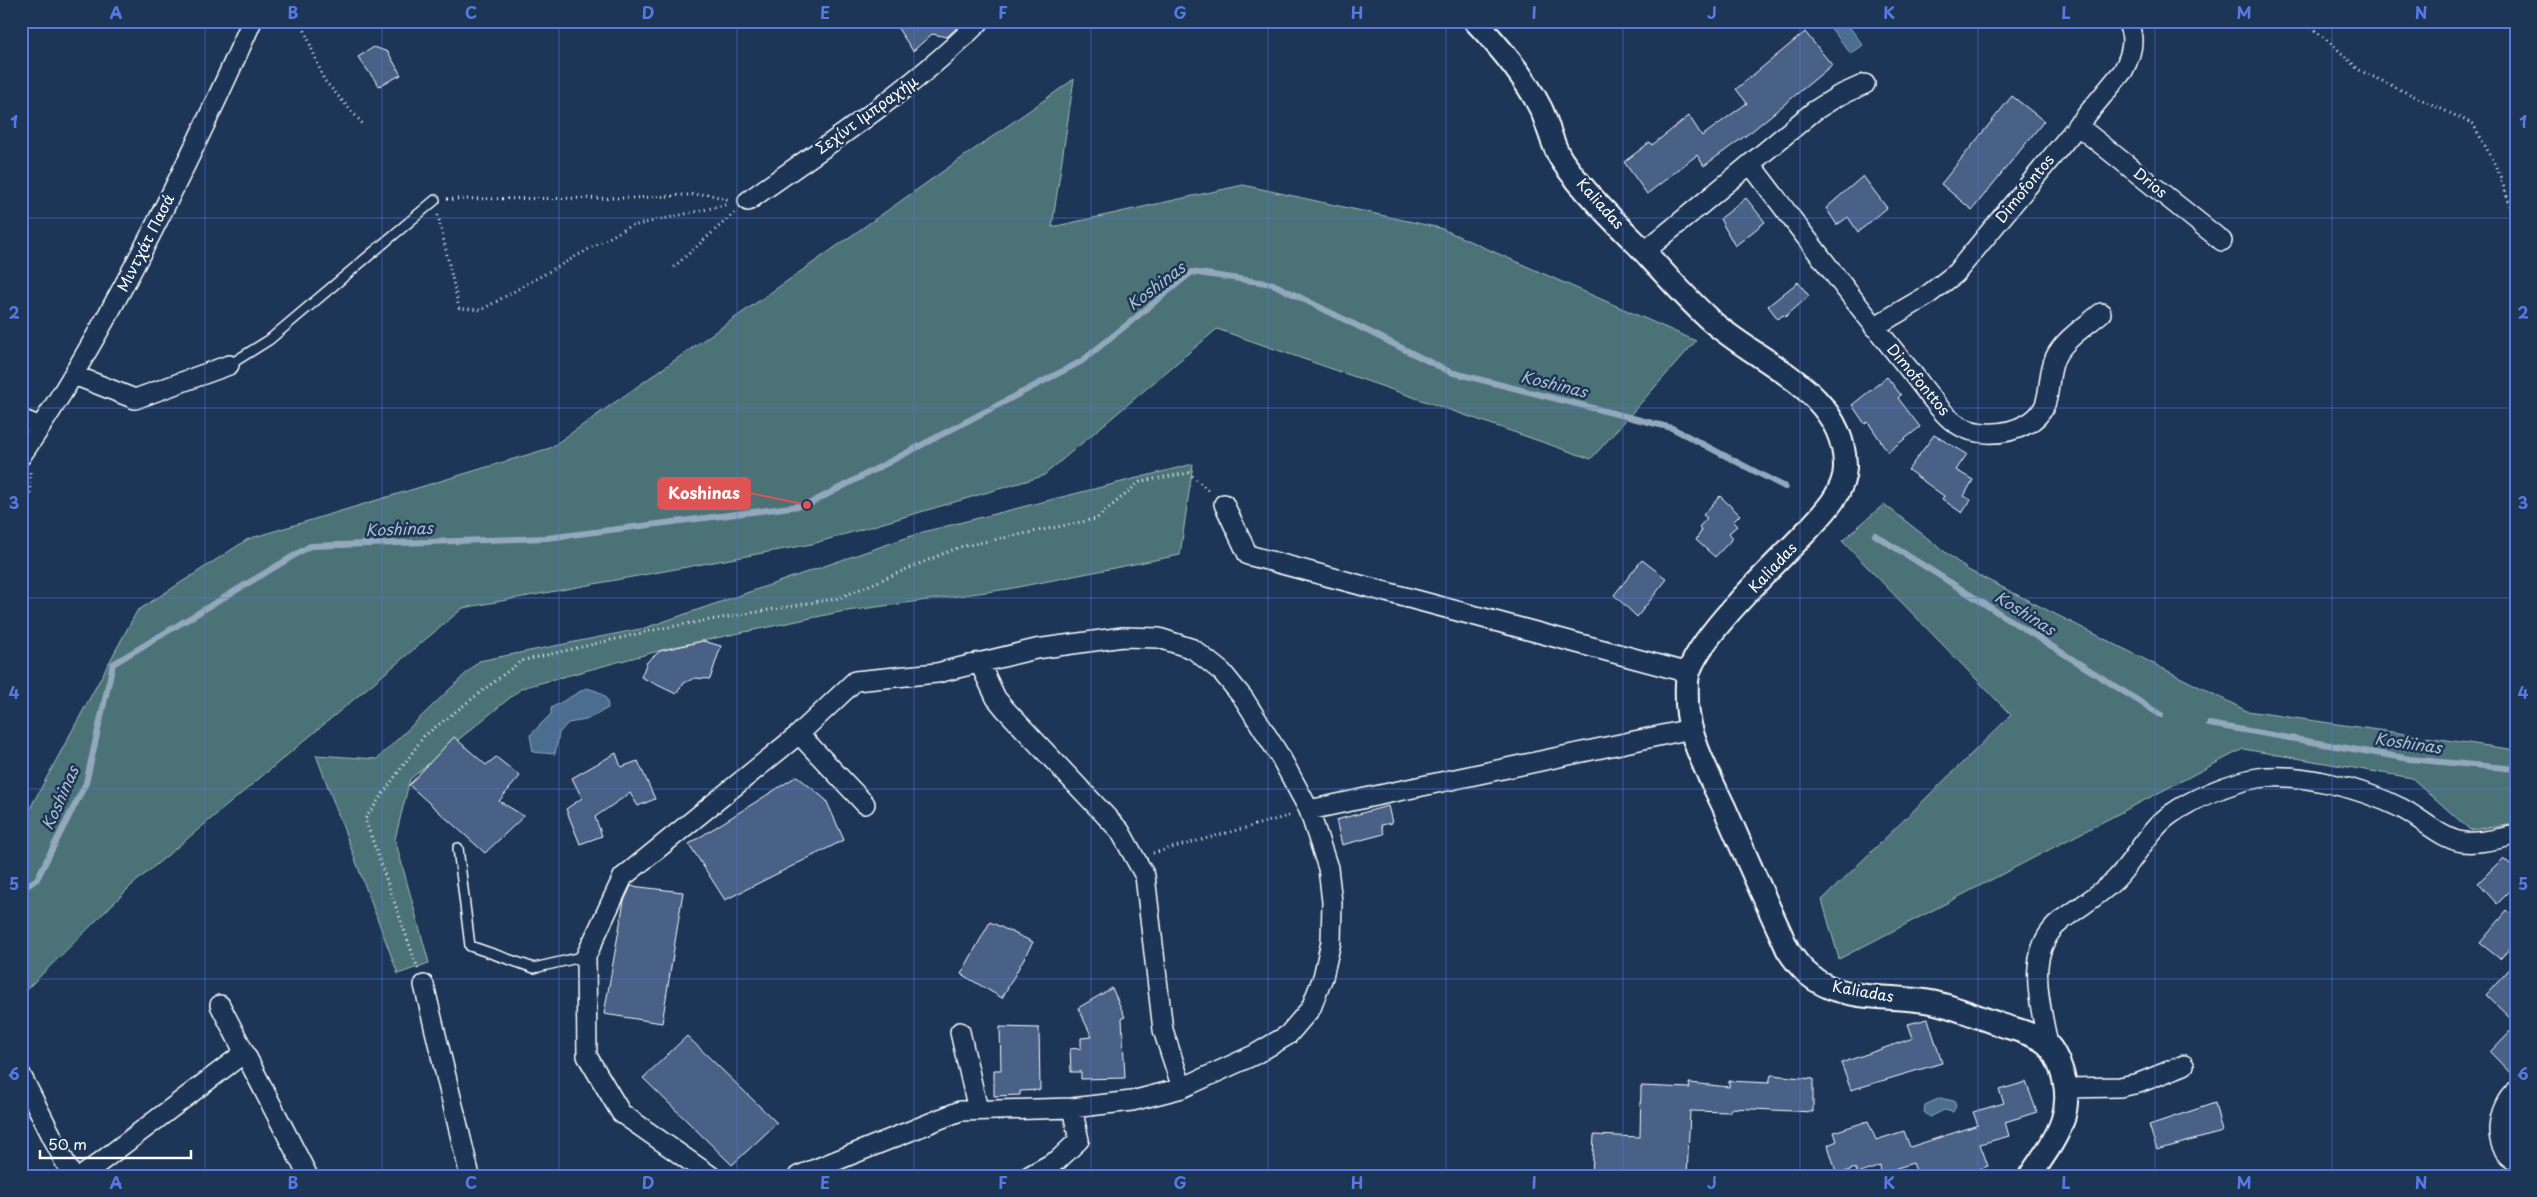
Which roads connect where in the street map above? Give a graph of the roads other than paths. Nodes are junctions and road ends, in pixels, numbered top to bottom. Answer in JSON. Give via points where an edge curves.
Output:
{"nodes":[{"id":1,"x":252,"y":21,"type":"edge"},
{"id":2,"x":980,"y":21,"type":"edge"},
{"id":3,"x":1475,"y":21,"type":"edge"},
{"id":4,"x":2126,"y":21,"type":"edge"},
{"id":5,"x":1865,"y":84,"type":"dead end"},
{"id":6,"x":2078,"y":125,"type":"junction"},
{"id":7,"x":1750,"y":165,"type":"junction"},
{"id":8,"x":435,"y":200,"type":"road end"},
{"id":9,"x":748,"y":201,"type":"road end"},
{"id":10,"x":2222,"y":241,"type":"dead end"},
{"id":11,"x":1644,"y":252,"type":"junction"},
{"id":12,"x":2101,"y":313,"type":"dead end"},
{"id":13,"x":1874,"y":327,"type":"junction"},
{"id":14,"x":229,"y":365,"type":"joint"},
{"id":15,"x":74,"y":375,"type":"junction"},
{"id":16,"x":21,"y":419,"type":"edge"},
{"id":17,"x":41,"y":427,"type":"junction"},
{"id":18,"x":26,"y":449,"type":"edge"},
{"id":19,"x":1224,"y":504,"type":"road end"},
{"id":20,"x":979,"y":662,"type":"junction"},
{"id":21,"x":1689,"y":673,"type":"junction"},
{"id":22,"x":1692,"y":729,"type":"junction"},
{"id":23,"x":798,"y":734,"type":"junction"},
{"id":24,"x":864,"y":804,"type":"dead end"},
{"id":25,"x":1309,"y":810,"type":"junction"},
{"id":26,"x":2516,"y":835,"type":"edge"},
{"id":27,"x":458,"y":848,"type":"dead end"},
{"id":28,"x":586,"y":956,"type":"junction"},
{"id":29,"x":424,"y":986,"type":"road end"},
{"id":30,"x":220,"y":1005,"type":"dead end"},
{"id":31,"x":960,"y":1032,"type":"dead end"},
{"id":32,"x":2048,"y":1045,"type":"junction"},
{"id":33,"x":244,"y":1053,"type":"junction"},
{"id":34,"x":2184,"y":1065,"type":"dead end"},
{"id":35,"x":21,"y":1075,"type":"edge"},
{"id":36,"x":1182,"y":1088,"type":"junction"},
{"id":37,"x":2066,"y":1088,"type":"junction"},
{"id":38,"x":2516,"y":1091,"type":"edge"},
{"id":39,"x":1072,"y":1108,"type":"junction"},
{"id":40,"x":978,"y":1110,"type":"junction"},
{"id":41,"x":2516,"y":1160,"type":"edge"},
{"id":42,"x":72,"y":1176,"type":"edge"},
{"id":43,"x":82,"y":1176,"type":"edge"},
{"id":44,"x":308,"y":1176,"type":"edge"},
{"id":45,"x":470,"y":1176,"type":"edge"},
{"id":46,"x":711,"y":1176,"type":"edge"},
{"id":47,"x":798,"y":1176,"type":"edge"},
{"id":48,"x":1029,"y":1176,"type":"edge"},
{"id":49,"x":2030,"y":1176,"type":"edge"}],
"edges":[{"from":1,"to":15,"type":"street","name":"Μιντχάτ Πασά","via":[[196,144]]},
{"from":2,"to":9,"type":"street","name":"Σεχίντ Ιμπραχήμ","via":[[944,58],[892,99]]},
{"from":3,"to":11,"type":"street","name":"Kaliadas","via":[[1490,36],[1534,97],[1563,162]]},
{"from":4,"to":6,"type":"street","name":"Dimofontos","via":[[2132,45],[2130,57],[2123,71]]},
{"from":5,"to":7,"type":"street","via":[[1814,111]]},
{"from":6,"to":10,"type":"street","name":"Drios"},
{"from":6,"to":13,"type":"street","name":"Dimofontos","via":[[1955,274],[1925,297]]},
{"from":7,"to":11,"type":"street"},
{"from":7,"to":13,"type":"street","name":"Dimofonttos"},
{"from":8,"to":14,"type":"lane","via":[[269,340]]},
{"from":11,"to":21,"type":"street","name":"Kaliadas","via":[[1708,319],[1809,392],[1830,414],[1846,463],[1839,491],[1822,515],[1718,626]]},
{"from":12,"to":13,"type":"street","name":"Dimofonttos","via":[[2066,343],[2055,357],[2042,413],[2026,425],[1995,433],[1975,433],[1954,422]]},
{"from":14,"to":15,"type":"street","via":[[136,399]]},
{"from":15,"to":17,"type":"street","name":"Μιντχάτ Πασά"},
{"from":16,"to":17,"type":"street"},
{"from":17,"to":18,"type":"street","name":"Μιντχάτ Πασά"},
{"from":19,"to":21,"type":"street","via":[[1248,555]]},
{"from":20,"to":23,"type":"street","via":[[937,674],[855,681]]},
{"from":20,"to":25,"type":"street","via":[[1045,647],[1123,637],[1159,638],[1193,649],[1222,672],[1244,699]]},
{"from":20,"to":36,"type":"street","via":[[996,698],[1108,816],[1145,876],[1163,1030]]},
{"from":21,"to":22,"type":"street","name":"Kaliadas","via":[[1687,707]]},
{"from":22,"to":25,"type":"street"},
{"from":22,"to":32,"type":"street","name":"Kaliadas","via":[[1703,762],[1788,950],[1807,975],[1841,991],[1951,1007]]},
{"from":23,"to":24,"type":"street"},
{"from":23,"to":28,"type":"street","via":[[623,877]]},
{"from":25,"to":36,"type":"street","via":[[1328,868],[1332,902],[1331,942],[1311,1008],[1288,1035],[1254,1055]]},
{"from":26,"to":32,"type":"street","via":[[2462,842],[2374,797],[2323,783],[2283,778],[2258,778],[2193,801],[2170,814],[2153,830],[2115,880],[2060,922],[2042,944],[2037,980]]},
{"from":27,"to":28,"type":"lane","via":[[470,946],[534,968]]},
{"from":28,"to":46,"type":"street","via":[[587,1056],[620,1113]]},
{"from":29,"to":45,"type":"street"},
{"from":30,"to":33,"type":"street"},
{"from":31,"to":40,"type":"street"},
{"from":32,"to":37,"type":"street","via":[[2057,1060]]},
{"from":33,"to":43,"type":"street"},
{"from":33,"to":44,"type":"street"},
{"from":34,"to":37,"type":"street","via":[[2120,1087]]},
{"from":35,"to":42,"type":"street"},
{"from":36,"to":39,"type":"street","via":[[1132,1101]]},
{"from":37,"to":49,"type":"street","via":[[2068,1105],[2060,1126]]},
{"from":38,"to":41,"type":"street","via":[[2503,1108],[2500,1140],[2505,1153]]},
{"from":39,"to":40,"type":"street"},
{"from":39,"to":48,"type":"street","via":[[1079,1140],[1058,1160]]},
{"from":40,"to":47,"type":"street","via":[[960,1111]]}]}
